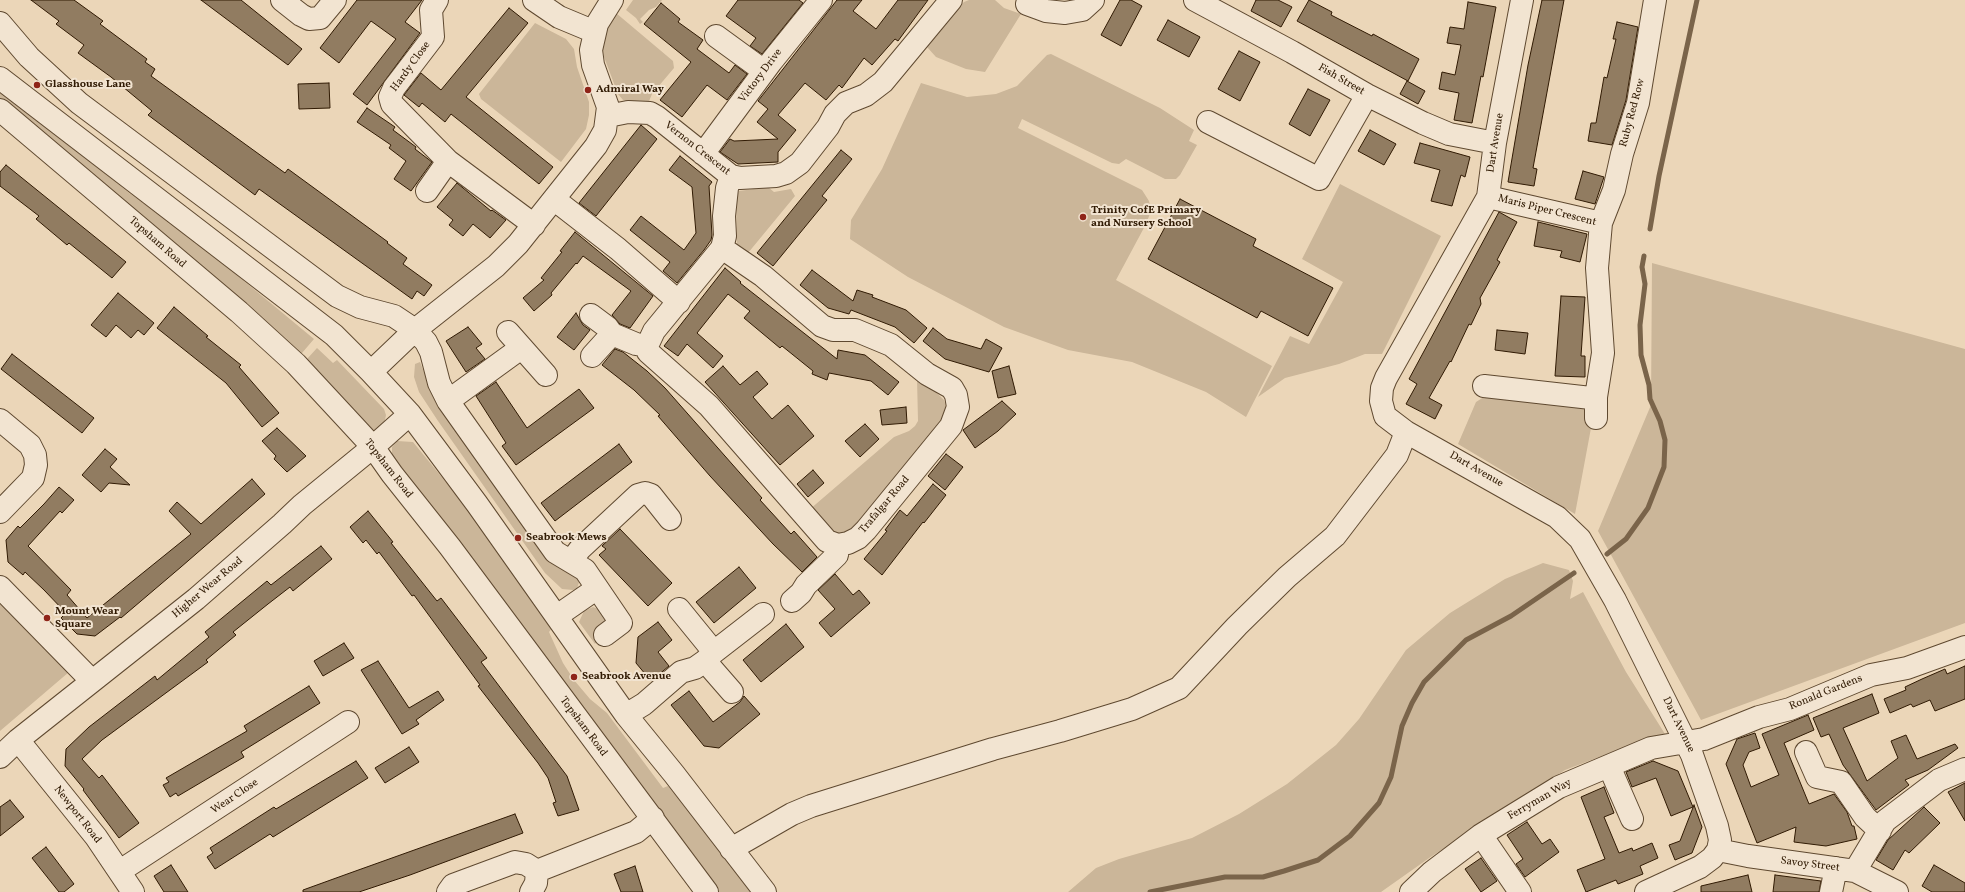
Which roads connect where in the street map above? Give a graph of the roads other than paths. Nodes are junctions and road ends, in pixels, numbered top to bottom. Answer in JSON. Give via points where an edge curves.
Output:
{"nodes":[{"id":1,"x":282,"y":0,"type":"edge"},
{"id":2,"x":335,"y":0,"type":"edge"},
{"id":3,"x":437,"y":0,"type":"edge"},
{"id":4,"x":534,"y":0,"type":"edge"},
{"id":5,"x":612,"y":0,"type":"edge"},
{"id":6,"x":821,"y":0,"type":"edge"},
{"id":7,"x":951,"y":0,"type":"edge"},
{"id":8,"x":1093,"y":0,"type":"edge"},
{"id":9,"x":1194,"y":0,"type":"edge"},
{"id":10,"x":1522,"y":0,"type":"edge"},
{"id":11,"x":1656,"y":0,"type":"edge"},
{"id":12,"x":1027,"y":4,"type":"dead end"},
{"id":13,"x":0,"y":23,"type":"edge"},
{"id":14,"x":595,"y":32,"type":"junction"},
{"id":15,"x":716,"y":36,"type":"dead end"},
{"id":16,"x":764,"y":71,"type":"junction"},
{"id":17,"x":0,"y":78,"type":"edge"},
{"id":18,"x":1366,"y":95,"type":"junction"},
{"id":19,"x":0,"y":110,"type":"edge"},
{"id":20,"x":608,"y":116,"type":"junction"},
{"id":21,"x":1208,"y":122,"type":"dead end"},
{"id":22,"x":1495,"y":143,"type":"junction"},
{"id":23,"x":703,"y":154,"type":"junction"},
{"id":24,"x":448,"y":161,"type":"junction"},
{"id":25,"x":731,"y":176,"type":"junction"},
{"id":26,"x":427,"y":191,"type":"dead end"},
{"id":27,"x":1488,"y":197,"type":"junction"},
{"id":28,"x":555,"y":200,"type":"junction"},
{"id":29,"x":1601,"y":223,"type":"junction"},
{"id":30,"x":534,"y":224,"type":"junction"},
{"id":31,"x":722,"y":248,"type":"junction"},
{"id":32,"x":679,"y":302,"type":"junction"},
{"id":33,"x":591,"y":315,"type":"dead end"},
{"id":34,"x":415,"y":330,"type":"junction"},
{"id":35,"x":612,"y":334,"type":"junction"},
{"id":36,"x":647,"y":346,"type":"junction"},
{"id":37,"x":592,"y":356,"type":"dead end"},
{"id":38,"x":371,"y":372,"type":"junction"},
{"id":39,"x":546,"y":375,"type":"dead end"},
{"id":40,"x":1484,"y":386,"type":"dead end"},
{"id":41,"x":448,"y":401,"type":"junction"},
{"id":42,"x":410,"y":414,"type":"junction"},
{"id":43,"x":0,"y":420,"type":"edge"},
{"id":44,"x":1406,"y":432,"type":"junction"},
{"id":45,"x":373,"y":447,"type":"junction"},
{"id":46,"x":0,"y":512,"type":"edge"},
{"id":47,"x":670,"y":519,"type":"dead end"},
{"id":48,"x":838,"y":544,"type":"junction"},
{"id":49,"x":571,"y":561,"type":"junction"},
{"id":50,"x":0,"y":587,"type":"edge"},
{"id":51,"x":596,"y":589,"type":"junction"},
{"id":52,"x":792,"y":601,"type":"dead end"},
{"id":53,"x":679,"y":609,"type":"dead end"},
{"id":54,"x":763,"y":614,"type":"dead end"},
{"id":55,"x":557,"y":616,"type":"junction"},
{"id":56,"x":605,"y":635,"type":"dead end"},
{"id":57,"x":1965,"y":647,"type":"edge"},
{"id":58,"x":709,"y":656,"type":"junction"},
{"id":59,"x":92,"y":681,"type":"junction"},
{"id":60,"x":732,"y":692,"type":"dead end"},
{"id":61,"x":626,"y":715,"type":"junction"},
{"id":62,"x":348,"y":722,"type":"dead end"},
{"id":63,"x":18,"y":740,"type":"junction"},
{"id":64,"x":1687,"y":744,"type":"junction"},
{"id":65,"x":1806,"y":752,"type":"dead end"},
{"id":66,"x":0,"y":757,"type":"edge"},
{"id":67,"x":1609,"y":766,"type":"junction"},
{"id":68,"x":1965,"y":769,"type":"edge"},
{"id":69,"x":653,"y":818,"type":"junction"},
{"id":70,"x":1632,"y":819,"type":"dead end"},
{"id":71,"x":1880,"y":831,"type":"junction"},
{"id":72,"x":1481,"y":835,"type":"junction"},
{"id":73,"x":731,"y":849,"type":"junction"},
{"id":74,"x":1718,"y":850,"type":"junction"},
{"id":75,"x":1845,"y":869,"type":"junction"},
{"id":76,"x":120,"y":871,"type":"junction"},
{"id":77,"x":537,"y":871,"type":"junction"},
{"id":78,"x":133,"y":892,"type":"edge"},
{"id":79,"x":448,"y":892,"type":"edge"},
{"id":80,"x":531,"y":892,"type":"edge"},
{"id":81,"x":707,"y":892,"type":"edge"},
{"id":82,"x":765,"y":892,"type":"edge"},
{"id":83,"x":1411,"y":892,"type":"edge"},
{"id":84,"x":1520,"y":892,"type":"edge"},
{"id":85,"x":1646,"y":892,"type":"edge"},
{"id":86,"x":1831,"y":892,"type":"edge"},
{"id":87,"x":1897,"y":892,"type":"edge"}],
"edges":[{"from":1,"to":2,"type":"street","via":[[309,19],[320,18]]},
{"from":3,"to":24,"type":"street","name":"Hardy Close","via":[[432,10],[433,37],[390,96],[392,104]]},
{"from":4,"to":14,"type":"street","via":[[559,16]]},
{"from":5,"to":14,"type":"street"},
{"from":6,"to":16,"type":"street","name":"Victory Drive"},
{"from":7,"to":25,"type":"street","name":"Vernon Crescent","via":[[883,82],[866,95],[846,103],[835,114],[828,127],[795,167],[776,176]]},
{"from":8,"to":12,"type":"street","via":[[1082,10],[1070,13],[1051,12]]},
{"from":9,"to":18,"type":"street","name":"Fish Street"},
{"from":10,"to":22,"type":"street","name":"Dart Avenue"},
{"from":11,"to":29,"type":"street","name":"Ruby Red Row","via":[[1638,103],[1614,190]]},
{"from":13,"to":34,"type":"street","via":[[29,57],[79,103],[337,296],[360,307],[394,316]]},
{"from":14,"to":20,"type":"street","via":[[593,65],[606,99]]},
{"from":15,"to":16,"type":"street"},
{"from":16,"to":23,"type":"street","name":"Victory Drive"},
{"from":17,"to":38,"type":"street","via":[[334,335]]},
{"from":18,"to":21,"type":"street","via":[[1319,179]]},
{"from":18,"to":22,"type":"street","name":"Fish Street","via":[[1449,134]]},
{"from":19,"to":45,"type":"street","name":"Topsham Road","via":[[291,359]]},
{"from":20,"to":23,"type":"street","name":"Vernon Crescent","via":[[628,112],[650,113]]},
{"from":20,"to":28,"type":"street","via":[[605,130],[596,146]]},
{"from":22,"to":27,"type":"street","name":"Dart Avenue"},
{"from":23,"to":25,"type":"street","name":"Vernon Crescent"},
{"from":24,"to":26,"type":"street"},
{"from":24,"to":30,"type":"street","name":"Hardy Close"},
{"from":25,"to":31,"type":"street"},
{"from":27,"to":29,"type":"street","name":"Maris Piper Crescent"},
{"from":27,"to":44,"type":"street","name":"Dart Avenue","via":[[1382,388],[1381,400],[1385,416]]},
{"from":28,"to":30,"type":"street"},
{"from":28,"to":32,"type":"street","via":[[618,249]]},
{"from":29,"to":40,"type":"street","name":"Maris Piper Crescent","via":[[1597,268],[1603,353],[1596,408],[1591,398]]},
{"from":30,"to":34,"type":"street","via":[[496,266]]},
{"from":31,"to":32,"type":"street"},
{"from":31,"to":48,"type":"street","name":"Trafalgar Road","via":[[763,276],[822,326],[833,330],[855,330],[891,345],[927,374],[952,388],[956,395],[956,414],[951,426],[936,446],[858,538]]},
{"from":32,"to":36,"type":"street","via":[[654,331]]},
{"from":33,"to":35,"type":"street"},
{"from":34,"to":38,"type":"street"},
{"from":34,"to":41,"type":"street","via":[[426,342],[439,383]]},
{"from":35,"to":36,"type":"street"},
{"from":35,"to":37,"type":"street"},
{"from":36,"to":48,"type":"street","via":[[653,358],[709,406],[827,541]]},
{"from":38,"to":42,"type":"street"},
{"from":39,"to":41,"type":"street","via":[[515,340]]},
{"from":41,"to":49,"type":"street","via":[[555,552]]},
{"from":42,"to":45,"type":"street","name":"Higher Wear Road"},
{"from":42,"to":55,"type":"street"},
{"from":43,"to":46,"type":"street","via":[[30,445],[36,464],[33,478]]},
{"from":44,"to":64,"type":"street","name":"Dart Avenue","via":[[1557,517],[1580,539],[1615,600]]},
{"from":44,"to":73,"type":"street","via":[[1397,456],[1335,536],[1286,577],[1179,688],[1132,709],[811,806]]},
{"from":45,"to":59,"type":"street","name":"Higher Wear Road","via":[[302,505],[196,599]]},
{"from":45,"to":69,"type":"street","name":"Topsham Road"},
{"from":47,"to":49,"type":"street","via":[[651,495],[638,495]]},
{"from":48,"to":52,"type":"street","via":[[837,555]]},
{"from":49,"to":51,"type":"street","via":[[585,570]]},
{"from":50,"to":59,"type":"street"},
{"from":51,"to":55,"type":"street"},
{"from":51,"to":56,"type":"street","via":[[621,623]]},
{"from":53,"to":58,"type":"street"},
{"from":54,"to":58,"type":"street"},
{"from":55,"to":61,"type":"street"},
{"from":57,"to":64,"type":"street","name":"Ronald Gardens","via":[[1907,668],[1871,675],[1790,709],[1759,717]]},
{"from":58,"to":60,"type":"street"},
{"from":58,"to":61,"type":"street","via":[[695,668],[681,672],[644,704]]},
{"from":59,"to":63,"type":"street","name":"Higher Wear Road"},
{"from":61,"to":73,"type":"street"},
{"from":62,"to":76,"type":"street","name":"Wear Close"},
{"from":63,"to":66,"type":"street","name":"Higher Wear Road"},
{"from":63,"to":76,"type":"street","name":"Newport Road"},
{"from":64,"to":67,"type":"street","name":"Ferryman Way","via":[[1651,748]]},
{"from":64,"to":74,"type":"street","name":"Dart Avenue","via":[[1717,826],[1720,840]]},
{"from":65,"to":71,"type":"street","via":[[1817,777],[1841,782],[1865,817]]},
{"from":67,"to":70,"type":"street"},
{"from":67,"to":72,"type":"street","name":"Ferryman Way","via":[[1559,786]]},
{"from":68,"to":71,"type":"street","via":[[1939,780],[1918,795],[1885,821]]},
{"from":69,"to":77,"type":"street","via":[[636,832]]},
{"from":69,"to":81,"type":"street","name":"Topsham Road"},
{"from":71,"to":75,"type":"street"},
{"from":72,"to":83,"type":"street","name":"Ferryman Way","via":[[1432,872]]},
{"from":72,"to":84,"type":"street"},
{"from":73,"to":82,"type":"street"},
{"from":74,"to":75,"type":"street","name":"Savoy Street","via":[[1756,858]]},
{"from":74,"to":85,"type":"street","via":[[1700,867]]},
{"from":75,"to":86,"type":"street"},
{"from":75,"to":87,"type":"street","name":"Savoy Street"},
{"from":76,"to":78,"type":"street","name":"Newport Road"},
{"from":77,"to":79,"type":"street","via":[[526,864],[515,862],[453,885]]},
{"from":77,"to":80,"type":"street","via":[[536,883]]}]}
